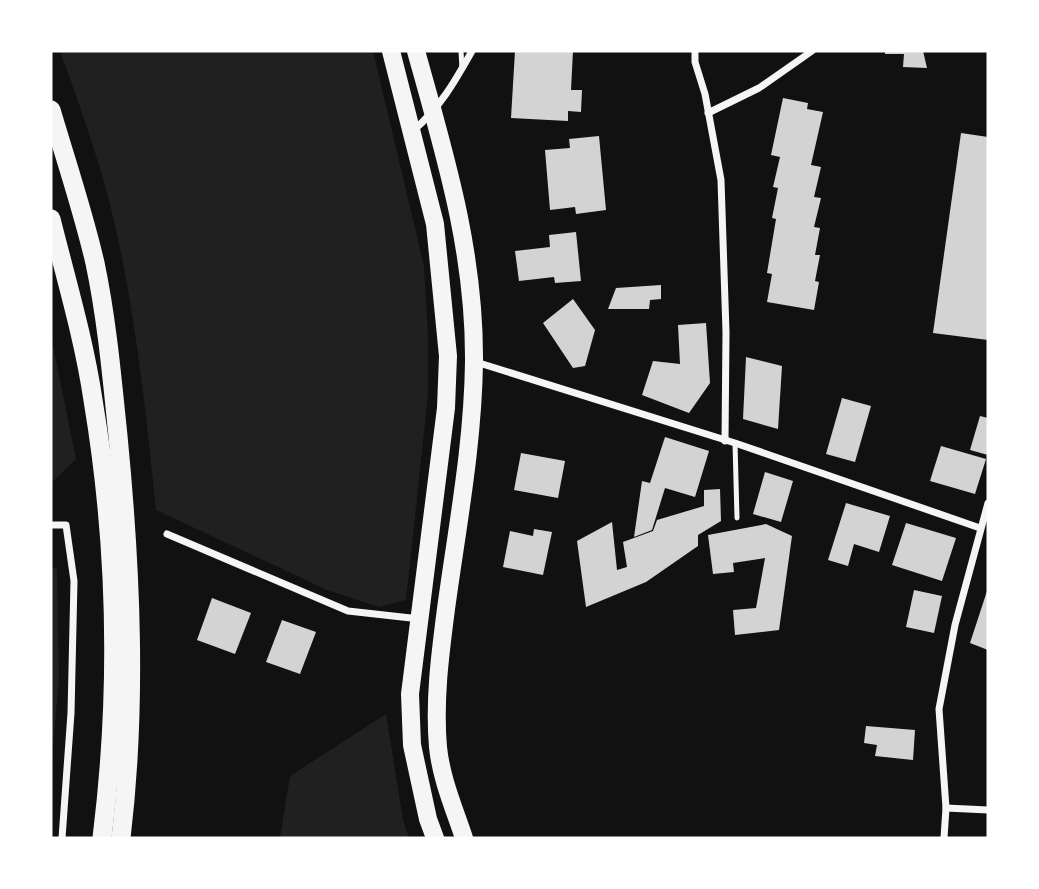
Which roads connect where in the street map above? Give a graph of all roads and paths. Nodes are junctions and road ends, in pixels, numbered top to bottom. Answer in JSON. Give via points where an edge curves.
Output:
{"nodes":[{"id":1,"x":391,"y":51,"type":"edge"},
{"id":2,"x":416,"y":51,"type":"edge"},
{"id":3,"x":461,"y":51,"type":"edge"},
{"id":4,"x":472,"y":51,"type":"edge"},
{"id":5,"x":695,"y":51,"type":"edge"},
{"id":6,"x":812,"y":51,"type":"edge"},
{"id":7,"x":462,"y":69,"type":"junction"},
{"id":8,"x":51,"y":110,"type":"edge"},
{"id":9,"x":433,"y":112,"type":"junction"},
{"id":10,"x":708,"y":113,"type":"junction"},
{"id":11,"x":413,"y":131,"type":"junction"},
{"id":12,"x":51,"y":219,"type":"edge"},
{"id":13,"x":474,"y":362,"type":"junction"},
{"id":14,"x":725,"y":441,"type":"junction"},
{"id":15,"x":735,"y":443,"type":"junction"},
{"id":16,"x":988,"y":503,"type":"edge"},
{"id":17,"x":737,"y":518,"type":"dead end"},
{"id":18,"x":51,"y":525,"type":"edge"},
{"id":19,"x":980,"y":528,"type":"junction"},
{"id":20,"x":167,"y":534,"type":"dead end"},
{"id":21,"x":420,"y":620,"type":"junction"},
{"id":22,"x":946,"y":808,"type":"junction"},
{"id":23,"x":988,"y":810,"type":"edge"},
{"id":24,"x":62,"y":838,"type":"edge"},
{"id":25,"x":102,"y":838,"type":"edge"},
{"id":26,"x":121,"y":838,"type":"edge"},
{"id":27,"x":435,"y":838,"type":"edge"},
{"id":28,"x":464,"y":838,"type":"edge"},
{"id":29,"x":944,"y":838,"type":"edge"}],
"edges":[{"from":1,"to":11,"type":"main road"},
{"from":2,"to":9,"type":"main road"},
{"from":3,"to":7,"type":"lane"},
{"from":4,"to":7,"type":"street"},
{"from":5,"to":10,"type":"street"},
{"from":6,"to":10,"type":"street","via":[[759,88]]},
{"from":7,"to":9,"type":"street"},
{"from":8,"to":26,"type":"highway","via":[[95,264],[109,346],[121,470],[130,662]]},
{"from":9,"to":11,"type":"street"},
{"from":9,"to":13,"type":"main road","via":[[459,208],[470,276]]},
{"from":10,"to":14,"type":"street","via":[[721,180]]},
{"from":11,"to":21,"type":"main road","via":[[435,223],[448,356]]},
{"from":12,"to":25,"type":"highway","via":[[81,337],[104,476],[113,668]]},
{"from":13,"to":14,"type":"street"},
{"from":13,"to":28,"type":"main road","via":[[437,692],[438,748]]},
{"from":14,"to":15,"type":"street"},
{"from":15,"to":17,"type":"lane"},
{"from":15,"to":19,"type":"street"},
{"from":16,"to":19,"type":"street"},
{"from":18,"to":24,"type":"street","via":[[66,525],[74,581]]},
{"from":19,"to":22,"type":"street","via":[[939,709]]},
{"from":20,"to":21,"type":"street","via":[[348,611]]},
{"from":21,"to":27,"type":"main road","via":[[410,694],[412,744]]},
{"from":22,"to":23,"type":"street"},
{"from":22,"to":29,"type":"street"}]}
